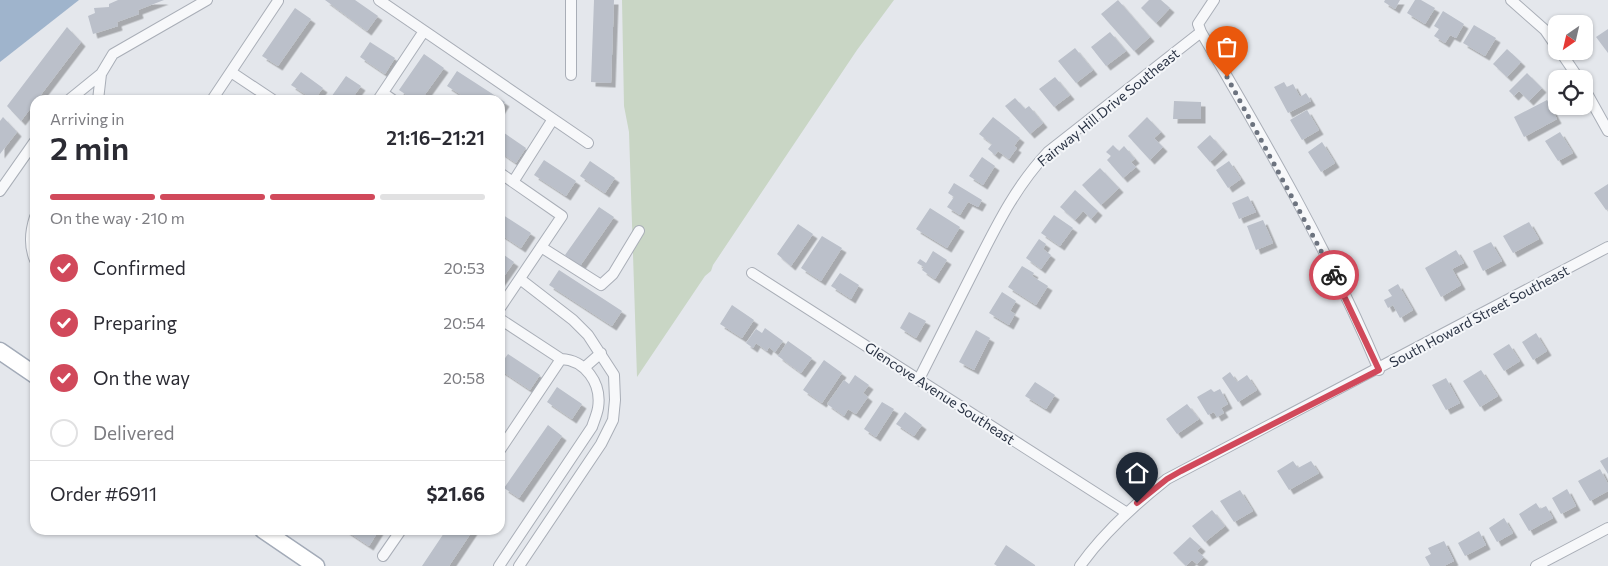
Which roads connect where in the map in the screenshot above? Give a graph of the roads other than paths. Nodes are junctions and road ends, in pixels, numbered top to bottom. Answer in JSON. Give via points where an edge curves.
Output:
{"nodes":[{"id":1,"x":207,"y":0,"type":"edge"},
{"id":2,"x":379,"y":0,"type":"edge"},
{"id":3,"x":571,"y":0,"type":"edge"},
{"id":4,"x":1214,"y":0,"type":"edge"},
{"id":5,"x":1511,"y":0,"type":"edge"},
{"id":6,"x":278,"y":1,"type":"edge"},
{"id":7,"x":424,"y":31,"type":"junction"},
{"id":8,"x":1201,"y":32,"type":"junction"},
{"id":9,"x":1548,"y":34,"type":"edge"},
{"id":10,"x":231,"y":72,"type":"junction"},
{"id":11,"x":101,"y":74,"type":"junction"},
{"id":12,"x":571,"y":75,"type":"dead end"},
{"id":13,"x":75,"y":95,"type":"edge"},
{"id":14,"x":99,"y":95,"type":"edge"},
{"id":15,"x":215,"y":95,"type":"edge"},
{"id":16,"x":266,"y":95,"type":"edge"},
{"id":17,"x":382,"y":95,"type":"edge"},
{"id":18,"x":1593,"y":104,"type":"edge"},
{"id":19,"x":553,"y":119,"type":"junction"},
{"id":20,"x":1608,"y":131,"type":"edge"},
{"id":21,"x":588,"y":143,"type":"dead end"},
{"id":22,"x":30,"y":148,"type":"edge"},
{"id":23,"x":505,"y":178,"type":"edge"},
{"id":24,"x":512,"y":182,"type":"junction"},
{"id":25,"x":0,"y":191,"type":"edge"},
{"id":26,"x":639,"y":231,"type":"dead end"},
{"id":27,"x":541,"y":247,"type":"junction"},
{"id":28,"x":1608,"y":247,"type":"edge"},
{"id":29,"x":752,"y":273,"type":"dead end"},
{"id":30,"x":520,"y":279,"type":"junction"},
{"id":31,"x":505,"y":301,"type":"edge"},
{"id":32,"x":505,"y":321,"type":"edge"},
{"id":33,"x":0,"y":351,"type":"edge"},
{"id":34,"x":601,"y":353,"type":"junction"},
{"id":35,"x":561,"y":359,"type":"junction"},
{"id":36,"x":585,"y":367,"type":"junction"},
{"id":37,"x":1379,"y":370,"type":"junction"},
{"id":38,"x":30,"y":372,"type":"edge"},
{"id":39,"x":920,"y":379,"type":"junction"},
{"id":40,"x":505,"y":443,"type":"edge"},
{"id":41,"x":1126,"y":513,"type":"junction"},
{"id":42,"x":1608,"y":528,"type":"edge"},
{"id":43,"x":270,"y":535,"type":"edge"},
{"id":44,"x":398,"y":535,"type":"edge"},
{"id":45,"x":383,"y":556,"type":"dead end"},
{"id":46,"x":316,"y":566,"type":"edge"},
{"id":47,"x":499,"y":566,"type":"edge"},
{"id":48,"x":519,"y":566,"type":"edge"},
{"id":49,"x":1080,"y":566,"type":"edge"},
{"id":50,"x":1536,"y":566,"type":"edge"}],
"edges":[{"from":1,"to":11,"type":"street","via":[[113,54]]},
{"from":2,"to":7,"type":"street"},
{"from":3,"to":12,"type":"street"},
{"from":4,"to":8,"type":"street","via":[[1198,24]]},
{"from":5,"to":9,"type":"street"},
{"from":6,"to":10,"type":"street"},
{"from":7,"to":17,"type":"street"},
{"from":7,"to":19,"type":"street"},
{"from":8,"to":37,"type":"street","via":[[1315,236]]},
{"from":8,"to":39,"type":"street","name":"Fairway Hill Drive Southeast","via":[[1048,152],[1033,168],[997,224]]},
{"from":10,"to":15,"type":"street"},
{"from":10,"to":16,"type":"street"},
{"from":11,"to":13,"type":"street"},
{"from":11,"to":14,"type":"street"},
{"from":18,"to":20,"type":"street"},
{"from":19,"to":21,"type":"street"},
{"from":19,"to":24,"type":"street"},
{"from":22,"to":25,"type":"street"},
{"from":23,"to":24,"type":"street"},
{"from":24,"to":27,"type":"street","via":[[562,216]]},
{"from":26,"to":27,"type":"street","via":[[613,274],[601,285]]},
{"from":27,"to":30,"type":"street"},
{"from":28,"to":37,"type":"street","name":"South Howard Street Southeast"},
{"from":29,"to":39,"type":"street","name":"Glencove Avenue Southeast"},
{"from":30,"to":31,"type":"street"},
{"from":30,"to":34,"type":"street","via":[[573,320]]},
{"from":32,"to":35,"type":"street"},
{"from":33,"to":38,"type":"main road"},
{"from":34,"to":36,"type":"street"},
{"from":34,"to":48,"type":"street","via":[[614,375],[616,400],[613,420],[601,444]]},
{"from":35,"to":36,"type":"street"},
{"from":35,"to":40,"type":"street"},
{"from":36,"to":47,"type":"street","via":[[598,394],[598,408],[592,427]]},
{"from":37,"to":41,"type":"street","name":"South Howard Street Southeast","via":[[1167,479]]},
{"from":39,"to":41,"type":"street","name":"Glencove Avenue Southeast"},
{"from":41,"to":49,"type":"street","name":"South Howard Street Southeast","via":[[1104,534]]},
{"from":42,"to":50,"type":"street"},
{"from":43,"to":46,"type":"main road"},
{"from":44,"to":45,"type":"street"}]}
